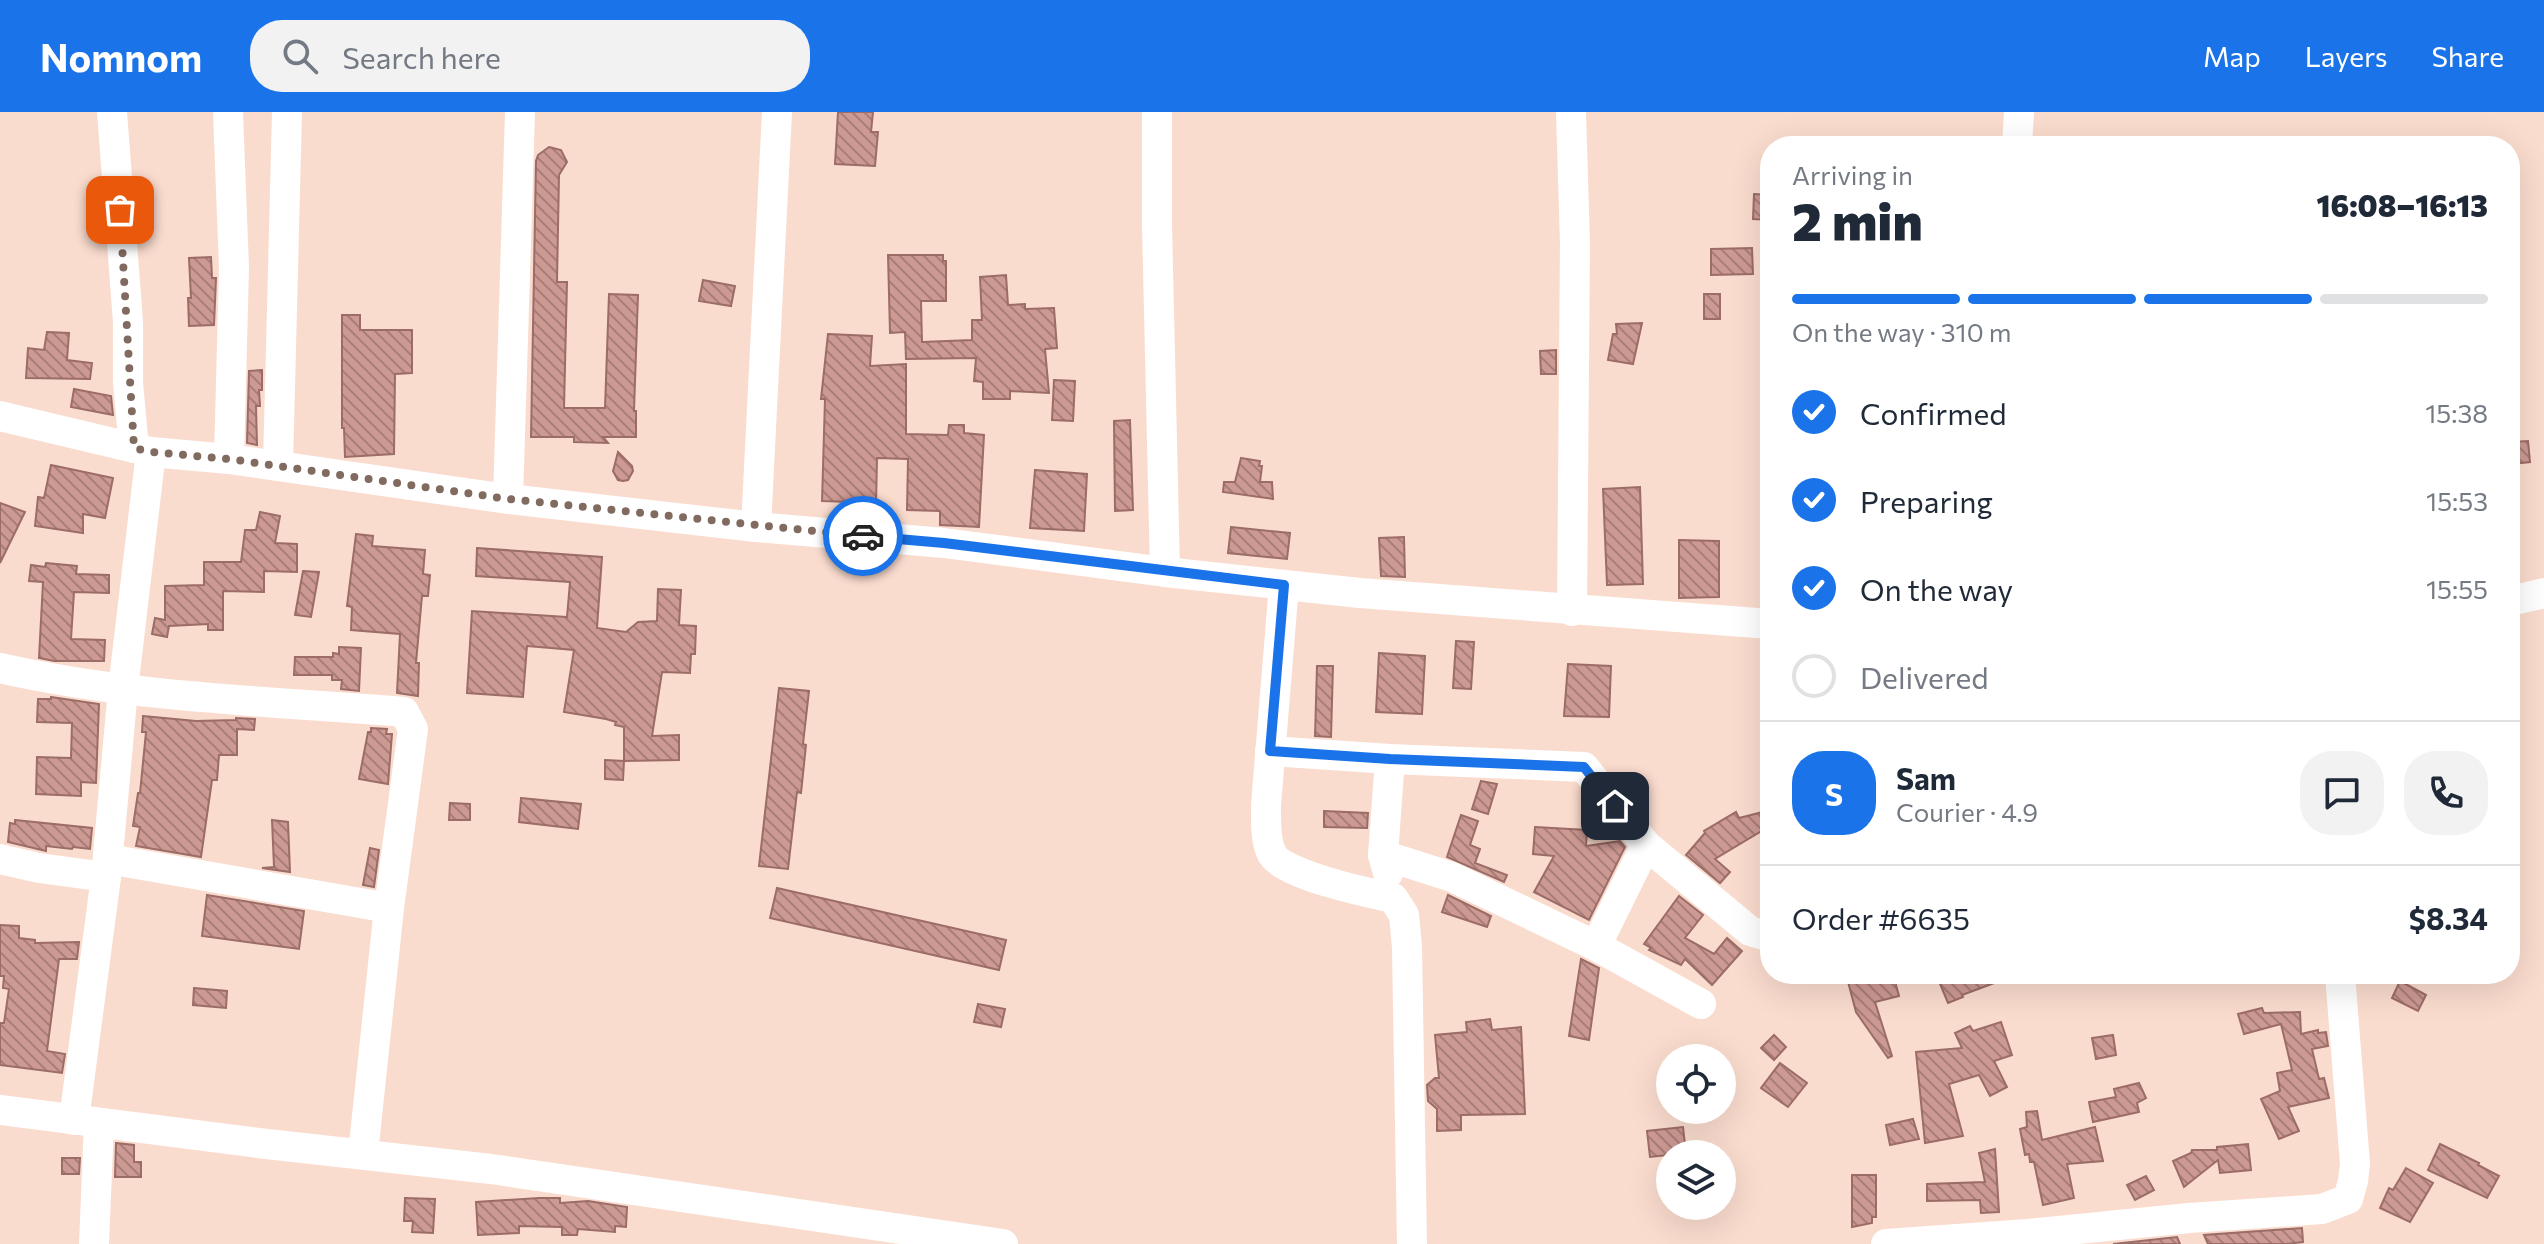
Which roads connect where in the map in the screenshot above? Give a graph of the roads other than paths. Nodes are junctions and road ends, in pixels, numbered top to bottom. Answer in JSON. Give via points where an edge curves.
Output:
{"nodes":[{"id":1,"x":112,"y":112,"type":"edge"},
{"id":2,"x":228,"y":112,"type":"edge"},
{"id":3,"x":287,"y":112,"type":"edge"},
{"id":4,"x":520,"y":112,"type":"edge"},
{"id":5,"x":777,"y":112,"type":"edge"},
{"id":6,"x":1157,"y":112,"type":"edge"},
{"id":7,"x":1571,"y":112,"type":"edge"},
{"id":8,"x":2019,"y":112,"type":"edge"},
{"id":9,"x":2018,"y":136,"type":"edge"},
{"id":10,"x":0,"y":416,"type":"edge"},
{"id":11,"x":142,"y":450,"type":"junction"},
{"id":12,"x":229,"y":459,"type":"junction"},
{"id":13,"x":278,"y":466,"type":"junction"},
{"id":14,"x":508,"y":499,"type":"junction"},
{"id":15,"x":756,"y":527,"type":"junction"},
{"id":16,"x":1165,"y":572,"type":"junction"},
{"id":17,"x":1284,"y":585,"type":"junction"},
{"id":18,"x":2544,"y":593,"type":"edge"},
{"id":19,"x":2520,"y":599,"type":"edge"},
{"id":20,"x":1572,"y":611,"type":"junction"},
{"id":21,"x":1760,"y":623,"type":"edge"},
{"id":22,"x":0,"y":668,"type":"edge"},
{"id":23,"x":123,"y":689,"type":"junction"},
{"id":24,"x":1270,"y":751,"type":"junction"},
{"id":25,"x":1390,"y":759,"type":"junction"},
{"id":26,"x":1646,"y":845,"type":"junction"},
{"id":27,"x":1383,"y":855,"type":"junction"},
{"id":28,"x":0,"y":859,"type":"edge"},
{"id":29,"x":107,"y":868,"type":"junction"},
{"id":30,"x":1393,"y":898,"type":"junction"},
{"id":31,"x":389,"y":908,"type":"junction"},
{"id":32,"x":1760,"y":934,"type":"edge"},
{"id":33,"x":1596,"y":946,"type":"junction"},
{"id":34,"x":2341,"y":984,"type":"edge"},
{"id":35,"x":1701,"y":1004,"type":"dead end"},
{"id":36,"x":0,"y":1110,"type":"edge"},
{"id":37,"x":86,"y":1122,"type":"junction"},
{"id":38,"x":363,"y":1154,"type":"junction"},
{"id":39,"x":94,"y":1244,"type":"edge"},
{"id":40,"x":1003,"y":1244,"type":"edge"},
{"id":41,"x":1412,"y":1244,"type":"edge"},
{"id":42,"x":1886,"y":1244,"type":"edge"}],
"edges":[{"from":1,"to":11,"type":"street","via":[[128,383]]},
{"from":2,"to":12,"type":"street","via":[[234,268]]},
{"from":3,"to":13,"type":"street"},
{"from":4,"to":14,"type":"street"},
{"from":5,"to":15,"type":"street"},
{"from":6,"to":16,"type":"street"},
{"from":7,"to":20,"type":"street"},
{"from":8,"to":9,"type":"street"},
{"from":10,"to":11,"type":"street"},
{"from":11,"to":12,"type":"street"},
{"from":11,"to":23,"type":"street"},
{"from":12,"to":13,"type":"street"},
{"from":13,"to":14,"type":"street"},
{"from":14,"to":15,"type":"street"},
{"from":15,"to":16,"type":"street","via":[[944,543]]},
{"from":16,"to":17,"type":"street"},
{"from":17,"to":20,"type":"street"},
{"from":17,"to":24,"type":"street"},
{"from":18,"to":19,"type":"street"},
{"from":20,"to":21,"type":"street"},
{"from":22,"to":23,"type":"street"},
{"from":23,"to":29,"type":"street"},
{"from":23,"to":31,"type":"street","via":[[404,712],[413,729]]},
{"from":24,"to":25,"type":"street"},
{"from":24,"to":30,"type":"street","via":[[1266,831],[1272,855],[1283,866],[1339,886]]},
{"from":25,"to":26,"type":"street","via":[[1584,767]]},
{"from":25,"to":27,"type":"street"},
{"from":26,"to":32,"type":"street"},
{"from":26,"to":33,"type":"street"},
{"from":27,"to":30,"type":"street"},
{"from":27,"to":33,"type":"street","via":[[1452,877]]},
{"from":28,"to":29,"type":"street","via":[[39,868]]},
{"from":29,"to":31,"type":"street"},
{"from":29,"to":37,"type":"street"},
{"from":30,"to":41,"type":"street","via":[[1404,915],[1407,947]]},
{"from":31,"to":38,"type":"street"},
{"from":33,"to":35,"type":"street"},
{"from":34,"to":42,"type":"street","via":[[2355,1164],[2348,1199],[2322,1209]]},
{"from":36,"to":37,"type":"street"},
{"from":37,"to":38,"type":"street"},
{"from":37,"to":39,"type":"street"},
{"from":38,"to":40,"type":"street"}]}
